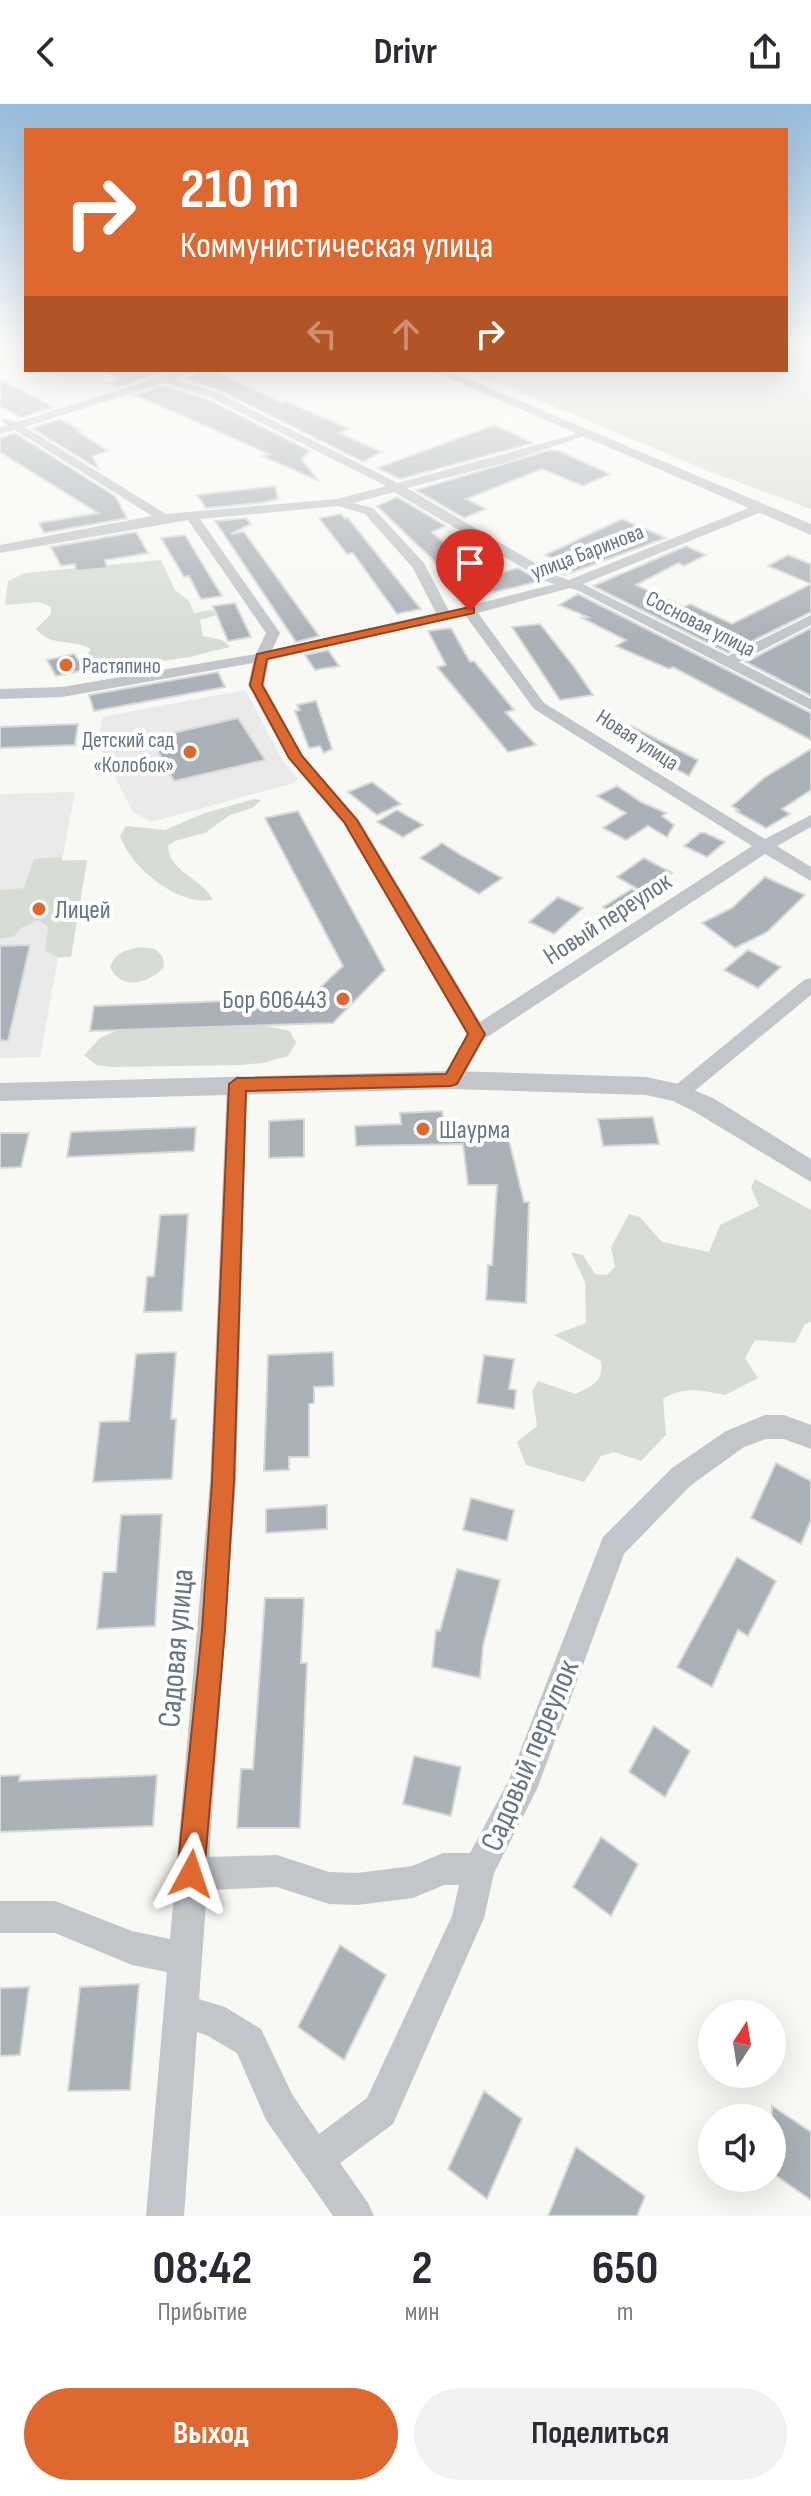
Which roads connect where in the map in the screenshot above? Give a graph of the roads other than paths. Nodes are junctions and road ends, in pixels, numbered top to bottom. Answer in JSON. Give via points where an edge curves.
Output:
{"nodes":[{"id":1,"x":44,"y":444,"type":"edge"},
{"id":2,"x":311,"y":444,"type":"edge"},
{"id":3,"x":551,"y":444,"type":"edge"},
{"id":4,"x":608,"y":444,"type":"edge"},
{"id":5,"x":396,"y":486,"type":"junction"},
{"id":6,"x":337,"y":503,"type":"junction"},
{"id":7,"x":760,"y":508,"type":"junction"},
{"id":8,"x":191,"y":515,"type":"junction"},
{"id":9,"x":164,"y":518,"type":"junction"},
{"id":10,"x":811,"y":530,"type":"edge"},
{"id":11,"x":0,"y":549,"type":"edge"},
{"id":12,"x":570,"y":584,"type":"junction"},
{"id":13,"x":470,"y":611,"type":"junction"},
{"id":14,"x":444,"y":616,"type":"junction"},
{"id":15,"x":811,"y":619,"type":"edge"},
{"id":16,"x":262,"y":657,"type":"junction"},
{"id":17,"x":728,"y":662,"type":"junction"},
{"id":18,"x":0,"y":694,"type":"edge"},
{"id":19,"x":811,"y":705,"type":"edge"},
{"id":20,"x":811,"y":820,"type":"edge"},
{"id":21,"x":765,"y":846,"type":"junction"},
{"id":22,"x":811,"y":875,"type":"edge"},
{"id":23,"x":811,"y":985,"type":"edge"},
{"id":24,"x":477,"y":1034,"type":"junction"},
{"id":25,"x":451,"y":1080,"type":"junction"},
{"id":26,"x":237,"y":1084,"type":"junction"},
{"id":27,"x":0,"y":1092,"type":"edge"},
{"id":28,"x":679,"y":1093,"type":"junction"},
{"id":29,"x":811,"y":1172,"type":"edge"},
{"id":30,"x":811,"y":1437,"type":"edge"},
{"id":31,"x":479,"y":1869,"type":"junction"},
{"id":32,"x":191,"y":1874,"type":"junction"},
{"id":33,"x":0,"y":1917,"type":"edge"},
{"id":34,"x":184,"y":1958,"type":"junction"},
{"id":35,"x":180,"y":2011,"type":"junction"},
{"id":36,"x":315,"y":2159,"type":"junction"},
{"id":37,"x":165,"y":2216,"type":"edge"},
{"id":38,"x":355,"y":2216,"type":"edge"}],
"edges":[{"from":1,"to":9,"type":"street"},
{"from":2,"to":5,"type":"street","name":"Сосновая улица"},
{"from":3,"to":5,"type":"street"},
{"from":4,"to":7,"type":"street"},
{"from":5,"to":6,"type":"street"},
{"from":5,"to":12,"type":"street","name":"Сосновая улица","via":[[552,579]]},
{"from":6,"to":8,"type":"street"},
{"from":6,"to":14,"type":"street","via":[[369,511],[419,566]]},
{"from":7,"to":10,"type":"street"},
{"from":7,"to":12,"type":"street","name":"улица Баринова"},
{"from":8,"to":9,"type":"street"},
{"from":8,"to":16,"type":"street","via":[[273,633]]},
{"from":9,"to":11,"type":"street"},
{"from":12,"to":13,"type":"street","name":"улица Баринова"},
{"from":12,"to":17,"type":"street","name":"Сосновая улица"},
{"from":13,"to":14,"type":"street","name":"улица Баринова"},
{"from":13,"to":21,"type":"street","name":"Новая улица","via":[[539,706]]},
{"from":14,"to":16,"type":"street","name":"улица Баринова"},
{"from":15,"to":17,"type":"street"},
{"from":16,"to":18,"type":"street","name":"улица Баринова","via":[[62,692]]},
{"from":16,"to":24,"type":"street","via":[[256,685],[296,758],[350,820]]},
{"from":17,"to":19,"type":"street","name":"Сосновая улица"},
{"from":20,"to":21,"type":"street","name":"Новый переулок"},
{"from":21,"to":22,"type":"street","name":"Новая улица"},
{"from":21,"to":24,"type":"street","name":"Новый переулок"},
{"from":23,"to":28,"type":"street"},
{"from":24,"to":25,"type":"street","name":"Новый переулок"},
{"from":25,"to":26,"type":"street"},
{"from":25,"to":28,"type":"street","via":[[608,1083]]},
{"from":26,"to":27,"type":"street"},
{"from":26,"to":32,"type":"street","name":"Садовая улица","via":[[223,1481]]},
{"from":28,"to":29,"type":"street"},
{"from":30,"to":31,"type":"street","name":"Садовый переулок","via":[[774,1427],[735,1439],[681,1477],[613,1546],[521,1789]]},
{"from":31,"to":32,"type":"street","via":[[443,1869],[413,1882],[357,1889],[329,1888],[277,1871]]},
{"from":31,"to":36,"type":"street","name":"Садовый переулок","via":[[468,1918],[380,2111]]},
{"from":32,"to":34,"type":"street","name":"Садовая улица"},
{"from":33,"to":34,"type":"street","via":[[55,1917],[132,1948]]},
{"from":34,"to":35,"type":"street","name":"Садовая улица"},
{"from":35,"to":36,"type":"street","via":[[213,2019],[249,2041],[279,2107]]},
{"from":35,"to":37,"type":"street","name":"Садовая улица"},
{"from":36,"to":38,"type":"street"}]}
